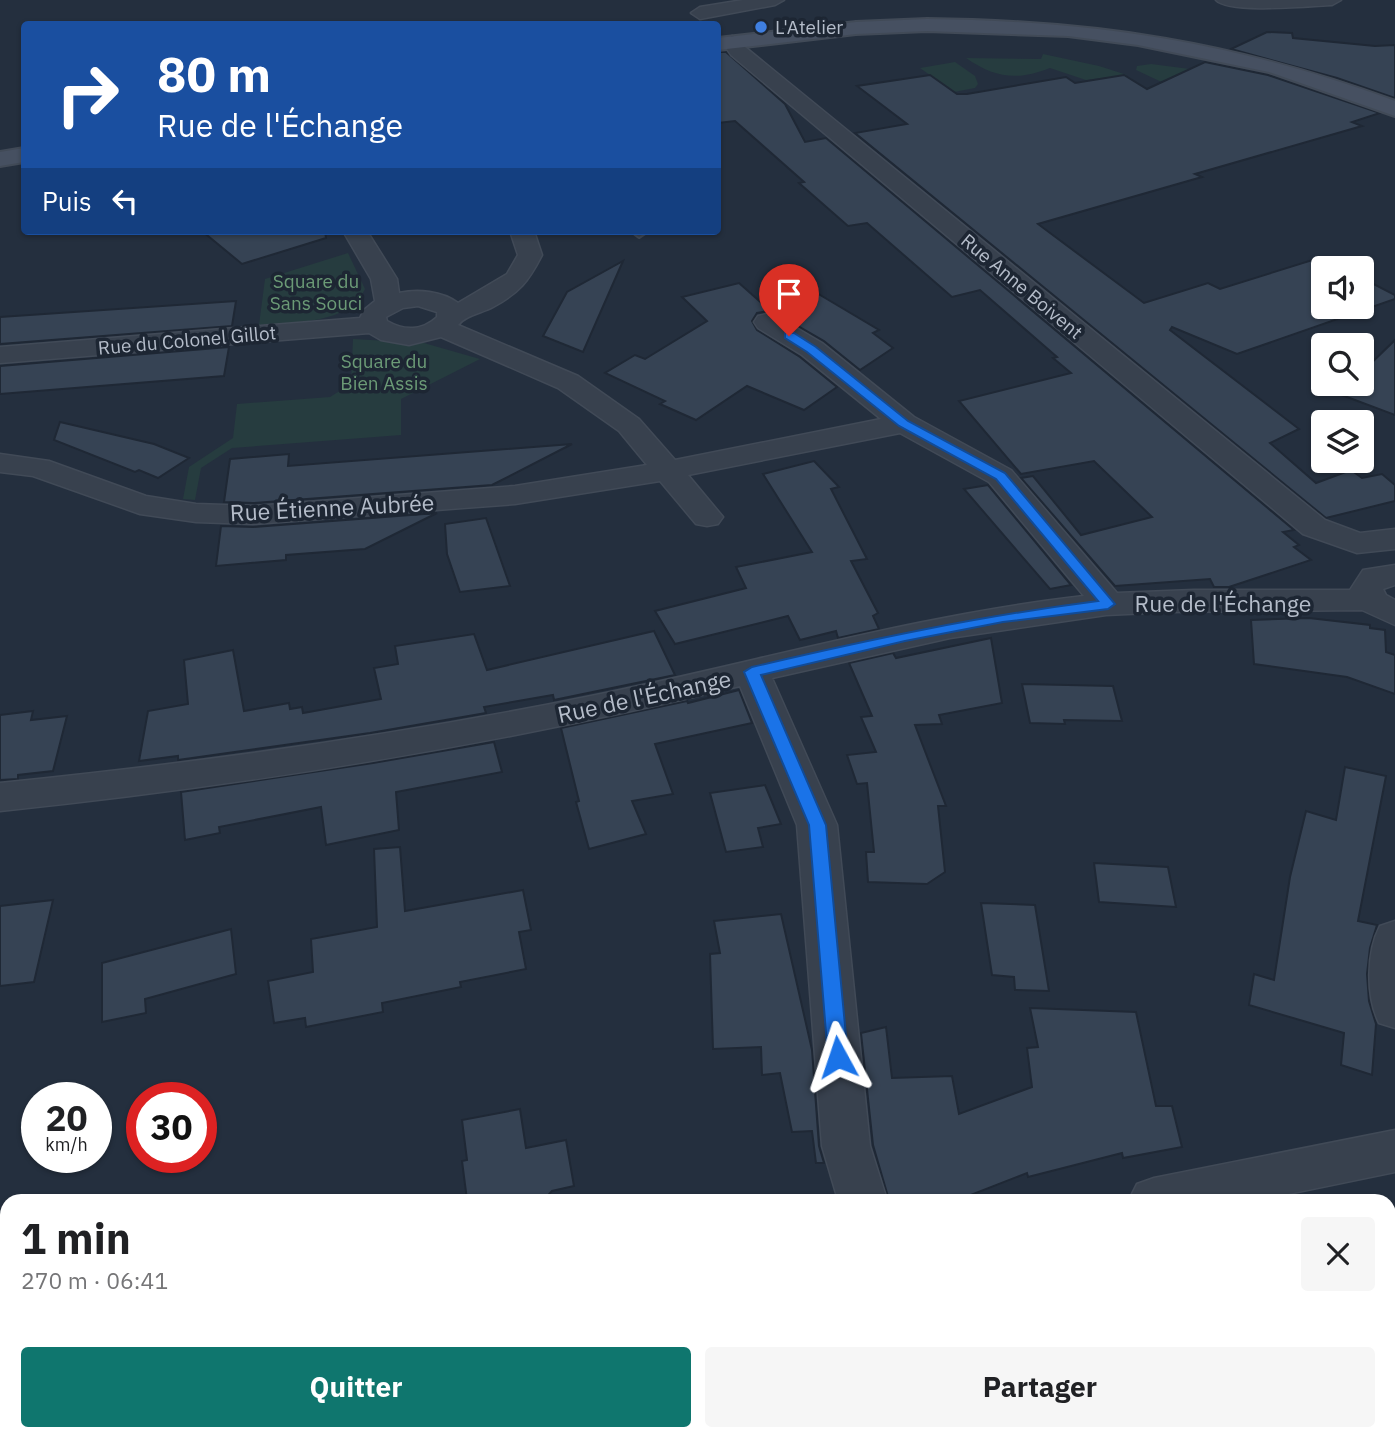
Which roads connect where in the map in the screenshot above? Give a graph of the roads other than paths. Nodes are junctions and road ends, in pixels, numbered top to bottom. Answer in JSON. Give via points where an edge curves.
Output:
{"nodes":[{"id":1,"x":775,"y":0,"type":"edge"},
{"id":2,"x":1224,"y":0,"type":"edge"},
{"id":3,"x":1332,"y":0,"type":"edge"},
{"id":4,"x":700,"y":12,"type":"edge"},
{"id":5,"x":725,"y":43,"type":"edge"},
{"id":6,"x":1395,"y":109,"type":"edge"},
{"id":7,"x":21,"y":154,"type":"edge"},
{"id":8,"x":0,"y":157,"type":"edge"},
{"id":9,"x":357,"y":235,"type":"edge"},
{"id":10,"x":523,"y":235,"type":"edge"},
{"id":11,"x":381,"y":314,"type":"junction"},
{"id":12,"x":447,"y":321,"type":"junction"},
{"id":13,"x":767,"y":322,"type":"dead end"},
{"id":14,"x":0,"y":355,"type":"edge"},
{"id":15,"x":904,"y":423,"type":"junction"},
{"id":16,"x":0,"y":463,"type":"edge"},
{"id":17,"x":669,"y":470,"type":"junction"},
{"id":18,"x":707,"y":517,"type":"dead end"},
{"id":19,"x":1395,"y":539,"type":"edge"},
{"id":20,"x":1357,"y":543,"type":"junction"},
{"id":21,"x":1384,"y":591,"type":"edge"},
{"id":22,"x":1108,"y":604,"type":"junction"},
{"id":23,"x":752,"y":672,"type":"junction"},
{"id":24,"x":0,"y":797,"type":"edge"},
{"id":25,"x":1395,"y":938,"type":"edge"},
{"id":26,"x":1395,"y":1010,"type":"edge"},
{"id":27,"x":1395,"y":1151,"type":"edge"},
{"id":28,"x":860,"y":1194,"type":"edge"},
{"id":29,"x":1184,"y":1194,"type":"edge"}],
"edges":[{"from":1,"to":4,"type":"street"},
{"from":2,"to":3,"type":"street"},
{"from":5,"to":6,"type":"main road","via":[[799,32],[914,25],[1049,29],[1217,53],[1319,81]]},
{"from":5,"to":20,"type":"street","name":"Rue Anne Boivent","via":[[1314,527]]},
{"from":7,"to":8,"type":"main road"},
{"from":9,"to":11,"type":"street","via":[[384,279]]},
{"from":10,"to":12,"type":"street","via":[[530,255],[517,279]]},
{"from":11,"to":12,"type":"street","via":[[380,331],[404,337],[432,333]]},
{"from":11,"to":12,"type":"street","name":"Rue du Colonel Gillot","via":[[404,299],[431,299],[451,308]]},
{"from":11,"to":14,"type":"street","name":"Rue du Colonel Gillot"},
{"from":12,"to":17,"type":"street","name":"Rue du Colonel Gillot","via":[[568,382],[629,425]]},
{"from":13,"to":15,"type":"street","via":[[812,349]]},
{"from":15,"to":17,"type":"street","name":"Rue Étienne Aubrée"},
{"from":15,"to":22,"type":"street","via":[[1000,476]]},
{"from":16,"to":17,"type":"street","name":"Rue Étienne Aubrée","via":[[38,467],[140,505],[253,516],[515,495]]},
{"from":17,"to":18,"type":"street","name":"Rue du Colonel Gillot"},
{"from":19,"to":20,"type":"street"},
{"from":20,"to":21,"type":"street"},
{"from":21,"to":22,"type":"street","name":"Rue de l'Échange","via":[[1328,603]]},
{"from":22,"to":23,"type":"street","name":"Rue de l'Échange","via":[[905,636]]},
{"from":23,"to":24,"type":"street","name":"Rue de l'Échange","via":[[444,736],[221,772]]},
{"from":23,"to":28,"type":"street","via":[[817,825],[846,1146]]},
{"from":25,"to":26,"type":"street"},
{"from":27,"to":29,"type":"street"}]}
